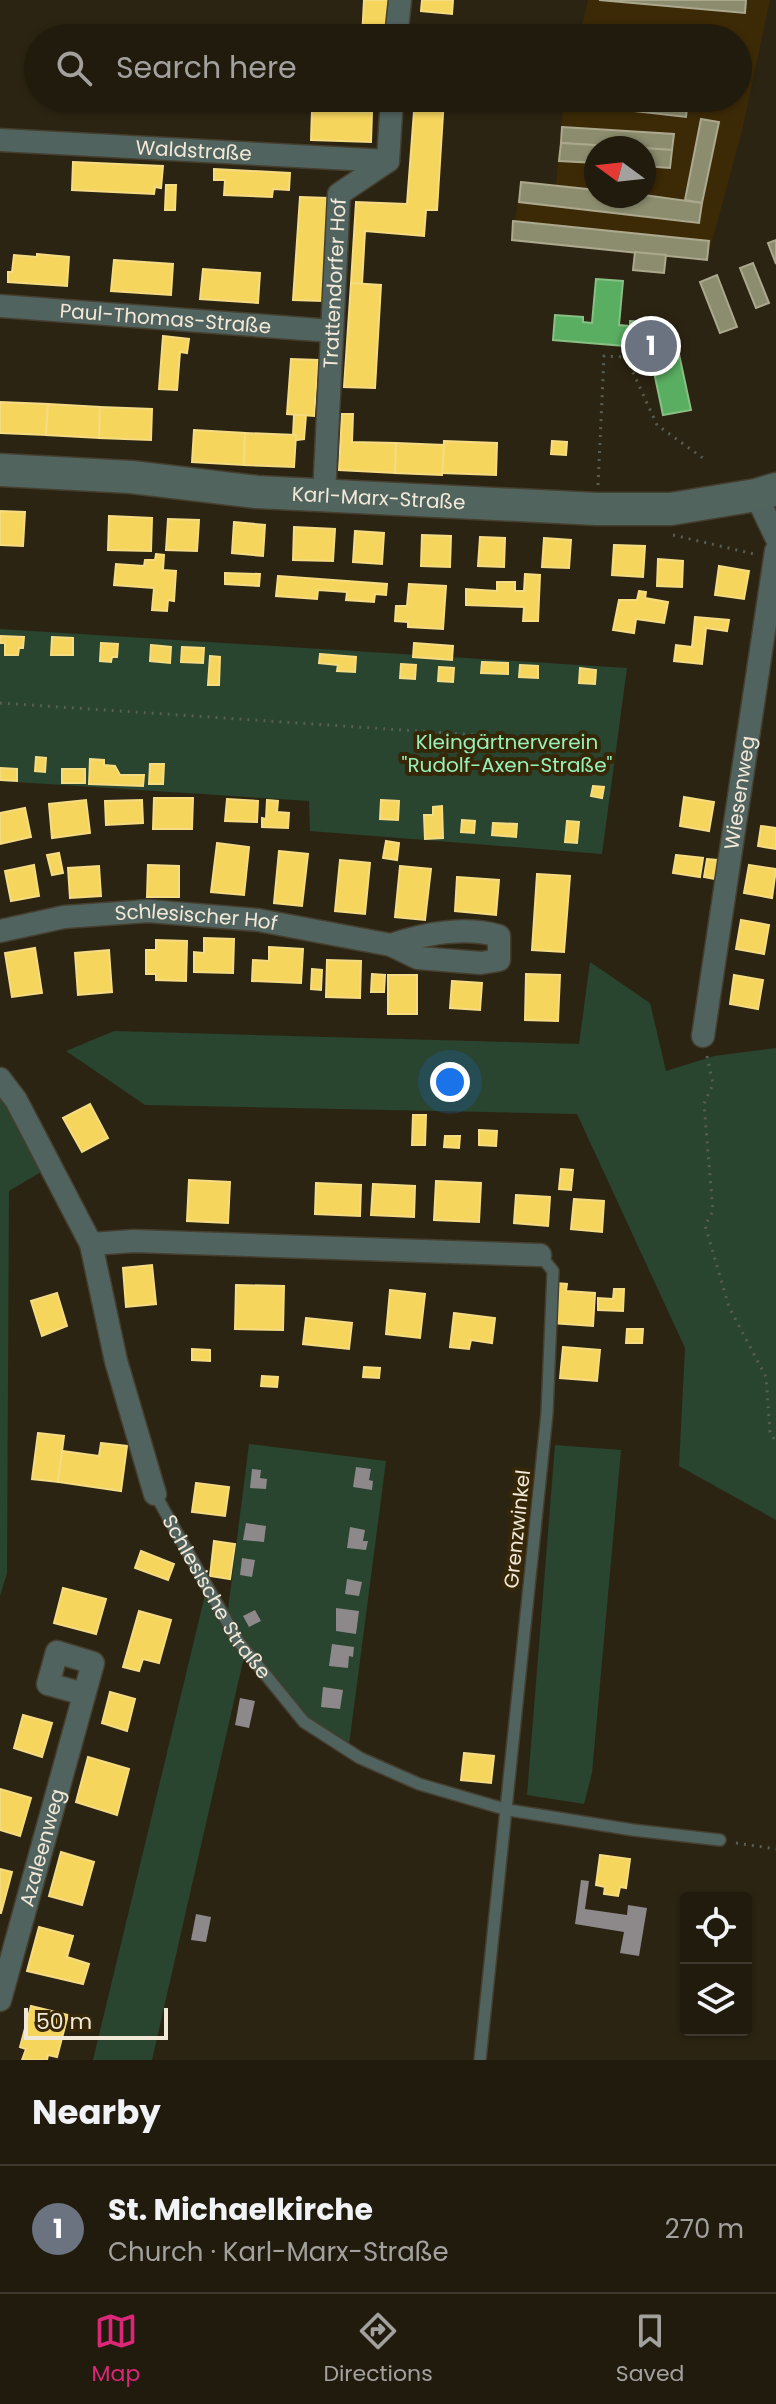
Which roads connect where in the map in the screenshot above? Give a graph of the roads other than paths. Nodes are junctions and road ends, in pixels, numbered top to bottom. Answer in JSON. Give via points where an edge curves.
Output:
{"nodes":[{"id":1,"x":400,"y":0,"type":"edge"},
{"id":2,"x":397,"y":24,"type":"edge"},
{"id":3,"x":391,"y":112,"type":"edge"},
{"id":4,"x":0,"y":140,"type":"edge"},
{"id":5,"x":388,"y":161,"type":"junction"},
{"id":6,"x":0,"y":306,"type":"edge"},
{"id":7,"x":332,"y":331,"type":"junction"},
{"id":8,"x":0,"y":470,"type":"edge"},
{"id":9,"x":766,"y":492,"type":"edge"},
{"id":10,"x":324,"y":495,"type":"junction"},
{"id":11,"x":775,"y":549,"type":"edge"},
{"id":12,"x":0,"y":931,"type":"edge"},
{"id":13,"x":391,"y":945,"type":"dead end"},
{"id":14,"x":703,"y":1036,"type":"road end"},
{"id":15,"x":0,"y":1079,"type":"edge"},
{"id":16,"x":91,"y":1244,"type":"junction"},
{"id":17,"x":540,"y":1255,"type":"joint"},
{"id":18,"x":155,"y":1494,"type":"joint"},
{"id":19,"x":84,"y":1694,"type":"dead end"},
{"id":20,"x":508,"y":1810,"type":"junction"},
{"id":21,"x":720,"y":1840,"type":"road end"},
{"id":22,"x":0,"y":2000,"type":"edge"},
{"id":23,"x":480,"y":2060,"type":"edge"}],
"edges":[{"from":1,"to":2,"type":"street"},
{"from":3,"to":5,"type":"street"},
{"from":4,"to":5,"type":"street","name":"Waldstraße"},
{"from":5,"to":7,"type":"street","name":"Trattendorfer Hof","via":[[339,194]]},
{"from":6,"to":7,"type":"street","name":"Paul-Thomas-Straße"},
{"from":7,"to":10,"type":"street","name":"Trattendorfer Hof"},
{"from":8,"to":10,"type":"main road","name":"Karl-Marx-Straße"},
{"from":9,"to":10,"type":"main road","name":"Karl-Marx-Straße","via":[[671,509]]},
{"from":9,"to":11,"type":"street"},
{"from":11,"to":14,"type":"street","name":"Wiesenweg"},
{"from":12,"to":13,"type":"street","name":"Schlesischer Hof","via":[[64,917],[148,911],[258,920]]},
{"from":15,"to":16,"type":"street","name":"Schlesische Straße"},
{"from":16,"to":17,"type":"street","via":[[134,1241]]},
{"from":16,"to":18,"type":"street","name":"Schlesische Straße","via":[[116,1361]]},
{"from":17,"to":20,"type":"lane","name":"Grenzwinkel","via":[[553,1271],[547,1413]]},
{"from":18,"to":20,"type":"lane","name":"Schlesische Straße","via":[[238,1641],[304,1722],[360,1758]]},
{"from":19,"to":22,"type":"street","name":"Azaleenweg"},
{"from":20,"to":21,"type":"lane"},
{"from":20,"to":23,"type":"lane","name":"Grenzwinkel"}]}
